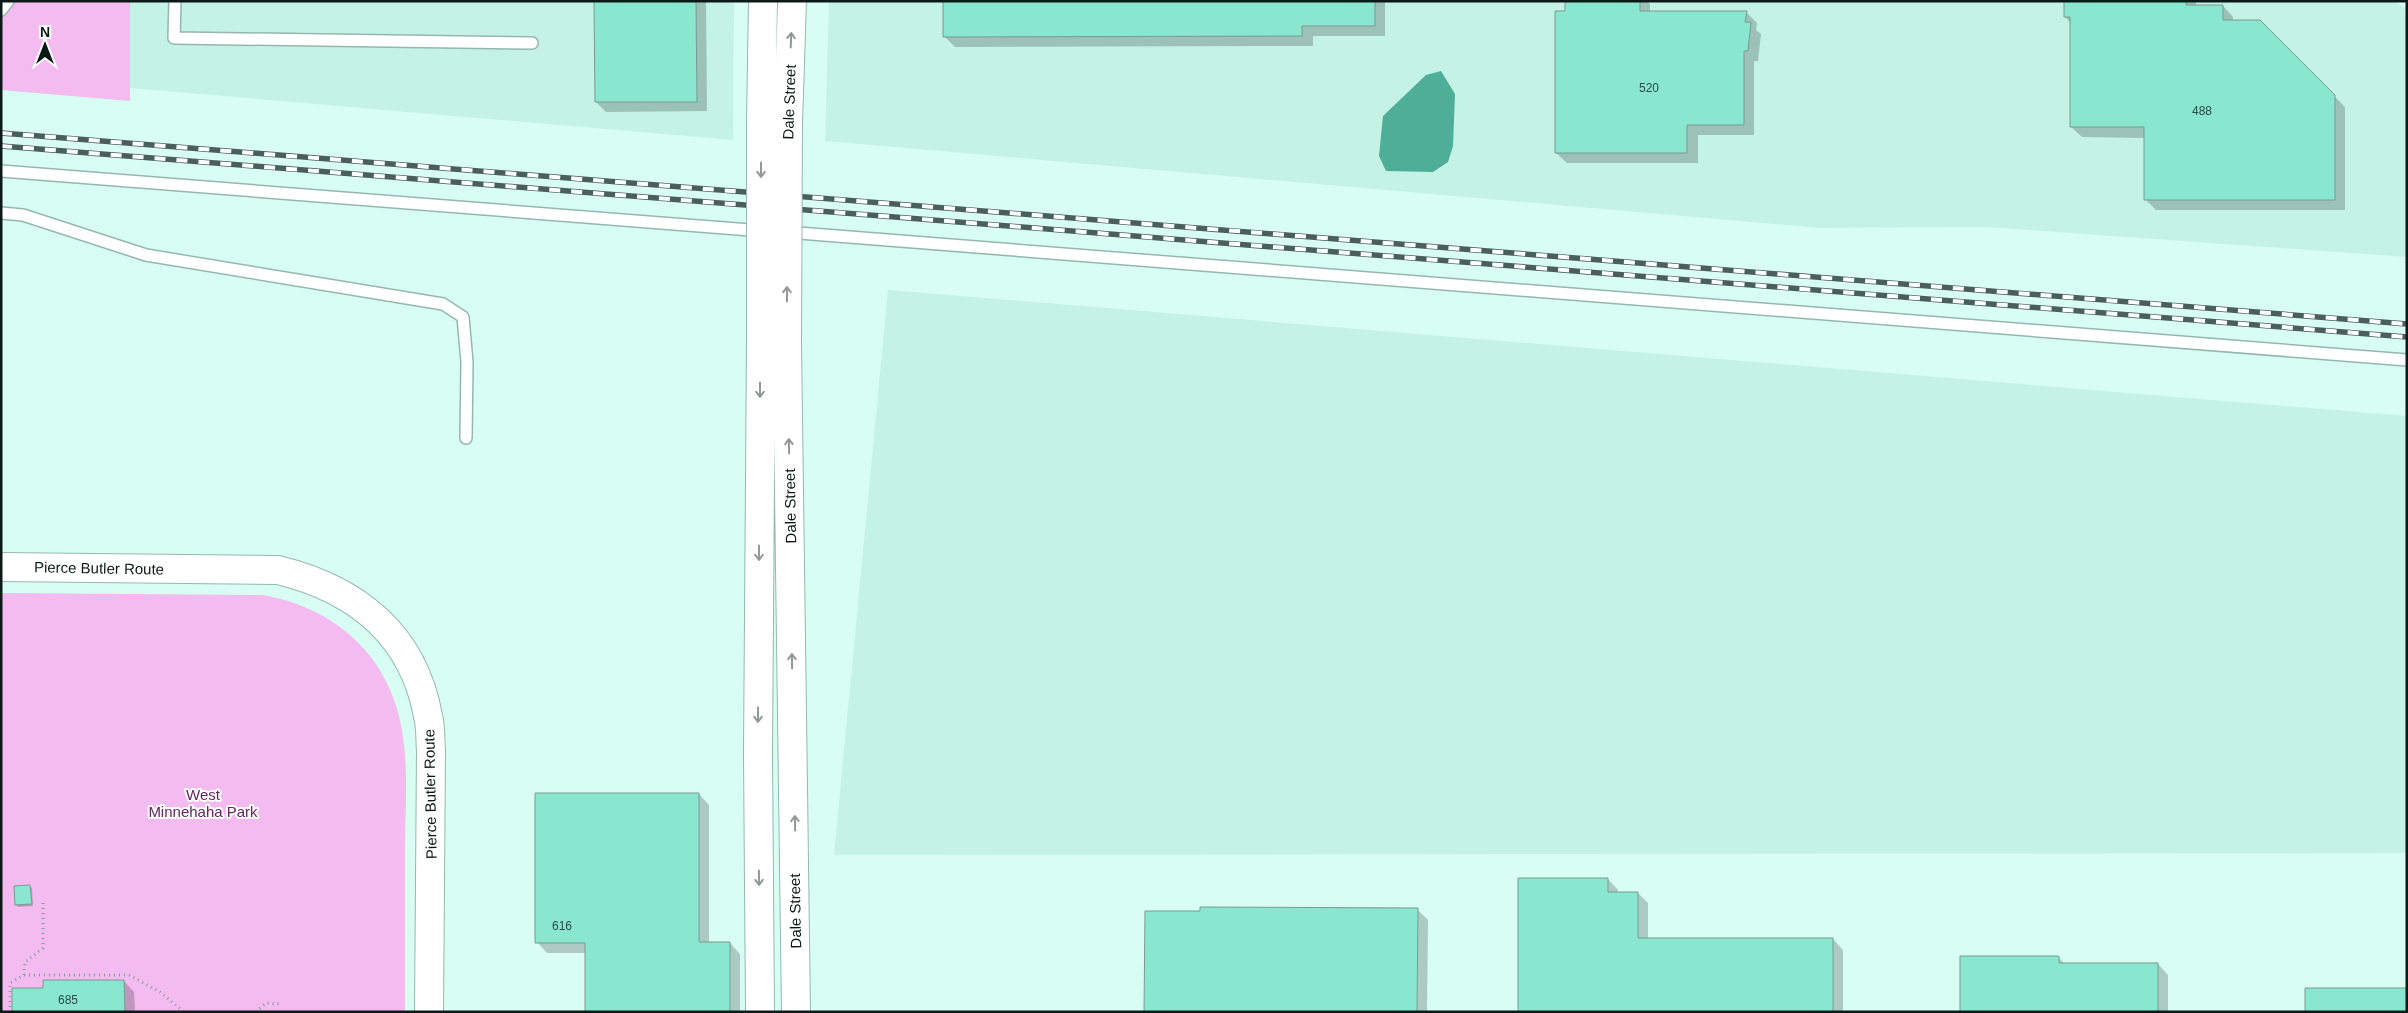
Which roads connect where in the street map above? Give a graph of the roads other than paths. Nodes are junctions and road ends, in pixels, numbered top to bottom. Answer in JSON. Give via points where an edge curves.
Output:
{"nodes":[{"id":1,"x":8,"y":1,"type":"edge"},
{"id":2,"x":175,"y":1,"type":"edge"},
{"id":3,"x":763,"y":1,"type":"edge"},
{"id":4,"x":792,"y":1,"type":"edge"},
{"id":5,"x":1,"y":10,"type":"edge"},
{"id":6,"x":532,"y":43,"type":"dead end"},
{"id":7,"x":1,"y":171,"type":"edge"},
{"id":8,"x":1,"y":213,"type":"edge"},
{"id":9,"x":774,"y":342,"type":"junction"},
{"id":10,"x":2407,"y":360,"type":"edge"},
{"id":11,"x":466,"y":438,"type":"dead end"},
{"id":12,"x":1,"y":567,"type":"edge"},
{"id":13,"x":430,"y":969,"type":"junction"},
{"id":14,"x":429,"y":1012,"type":"edge"},
{"id":15,"x":444,"y":1012,"type":"edge"},
{"id":16,"x":760,"y":1012,"type":"edge"},
{"id":17,"x":796,"y":1012,"type":"edge"}],
"edges":[{"from":1,"to":5,"type":"lane"},
{"from":2,"to":6,"type":"lane","via":[[174,38]]},
{"from":3,"to":9,"type":"main road","name":"Dale Street","one_way":true,"bridge":true,"via":[[761,122]]},
{"from":9,"to":4,"type":"main road","name":"Dale Street","one_way":true,"bridge":true},
{"from":7,"to":10,"type":"lane"},
{"from":8,"to":11,"type":"lane","via":[[23,215],[146,255],[443,304],[463,317],[467,362]]},
{"from":9,"to":16,"type":"main road","name":"Dale Street","one_way":true,"via":[[758,754]]},
{"from":17,"to":9,"type":"main road","name":"Dale Street","one_way":true},
{"from":12,"to":13,"type":"main road","name":"Pierce Butler Route","via":[[278,570],[328,586],[372,614],[406,655],[421,688],[429,717]]},
{"from":13,"to":14,"type":"main road","name":"Pierce Butler Route"},
{"from":13,"to":15,"type":"main road"}]}
